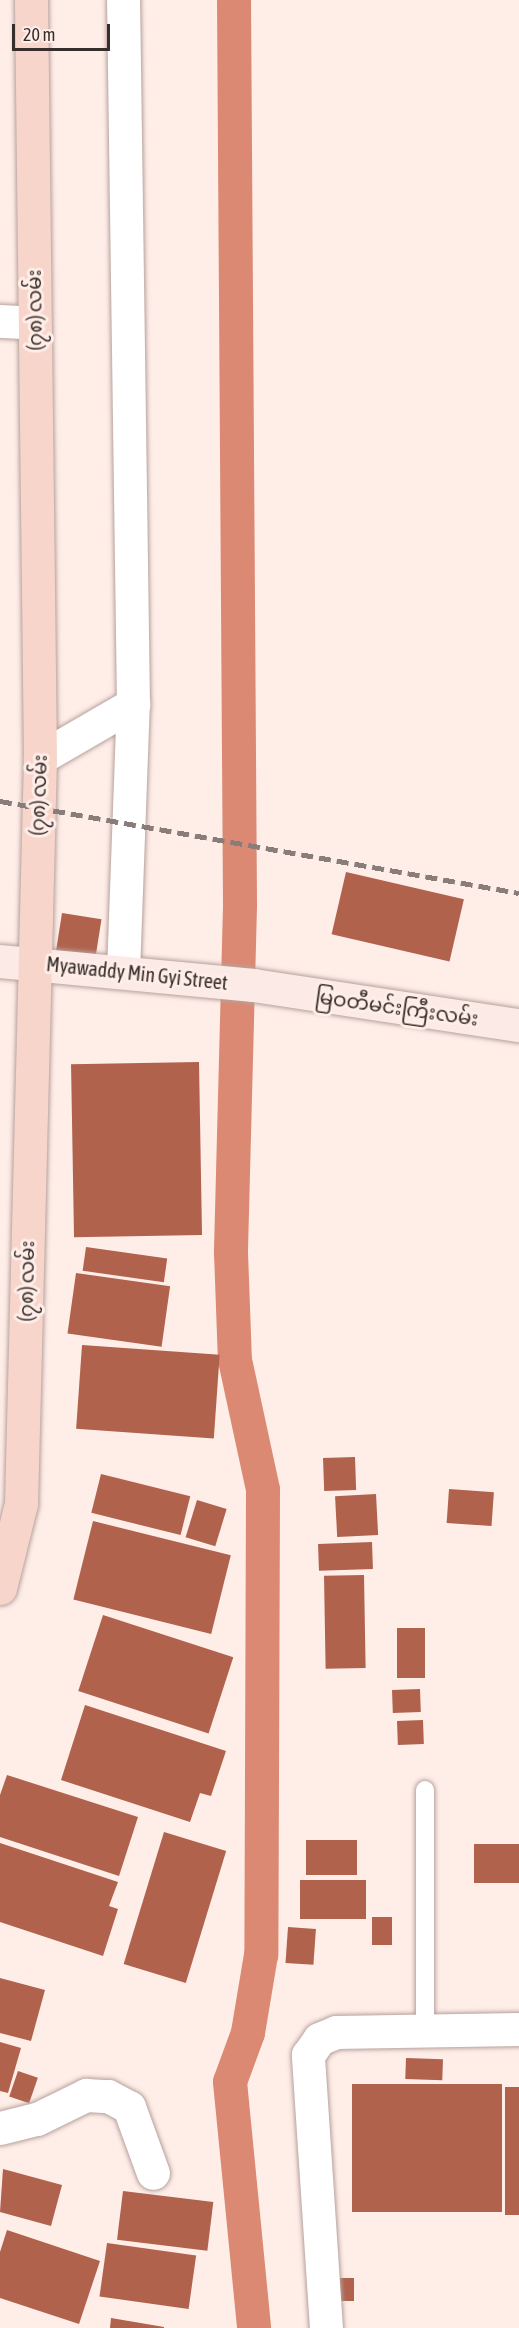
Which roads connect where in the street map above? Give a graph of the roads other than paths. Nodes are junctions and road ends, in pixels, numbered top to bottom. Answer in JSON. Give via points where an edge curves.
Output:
{"nodes":[{"id":1,"x":31,"y":0,"type":"edge"},
{"id":2,"x":123,"y":0,"type":"edge"},
{"id":3,"x":0,"y":321,"type":"edge"},
{"id":4,"x":34,"y":323,"type":"junction"},
{"id":5,"x":133,"y":704,"type":"junction"},
{"id":6,"x":40,"y":758,"type":"junction"},
{"id":7,"x":16,"y":962,"type":"edge"},
{"id":8,"x":123,"y":972,"type":"junction"},
{"id":9,"x":264,"y":987,"type":"joint"},
{"id":10,"x":519,"y":1025,"type":"edge"},
{"id":11,"x":11,"y":1507,"type":"edge"},
{"id":12,"x":0,"y":1588,"type":"edge"},
{"id":13,"x":425,"y":1790,"type":"dead end"},
{"id":14,"x":519,"y":2029,"type":"edge"},
{"id":15,"x":425,"y":2030,"type":"junction"},
{"id":16,"x":0,"y":2128,"type":"edge"},
{"id":17,"x":153,"y":2173,"type":"dead end"},
{"id":18,"x":326,"y":2328,"type":"edge"}],
"edges":[{"from":1,"to":4,"type":"main road","name":"(၇၈) လမ်း"},
{"from":2,"to":5,"type":"street"},
{"from":3,"to":4,"type":"street"},
{"from":4,"to":6,"type":"main road","name":"(၇၈) လမ်း"},
{"from":5,"to":6,"type":"street"},
{"from":5,"to":8,"type":"street"},
{"from":6,"to":7,"type":"main road","name":"(၇၈) လမ်း"},
{"from":7,"to":8,"type":"main road","name":"Myawaddy Min Gyi Street"},
{"from":7,"to":11,"type":"main road","name":"(၇၈) လမ်း"},
{"from":8,"to":9,"type":"main road","name":"Myawaddy Min Gyi Street"},
{"from":9,"to":10,"type":"main road","name":"မြဝတီမင်းကြီးလမ်း"},
{"from":11,"to":12,"type":"main road","name":"(၇၈) လမ်း"},
{"from":13,"to":15,"type":"lane"},
{"from":14,"to":15,"type":"street"},
{"from":15,"to":18,"type":"street","via":[[336,2032],[319,2039],[308,2055]]},
{"from":16,"to":17,"type":"street","via":[[37,2119],[86,2095],[108,2096],[129,2107]]}]}
